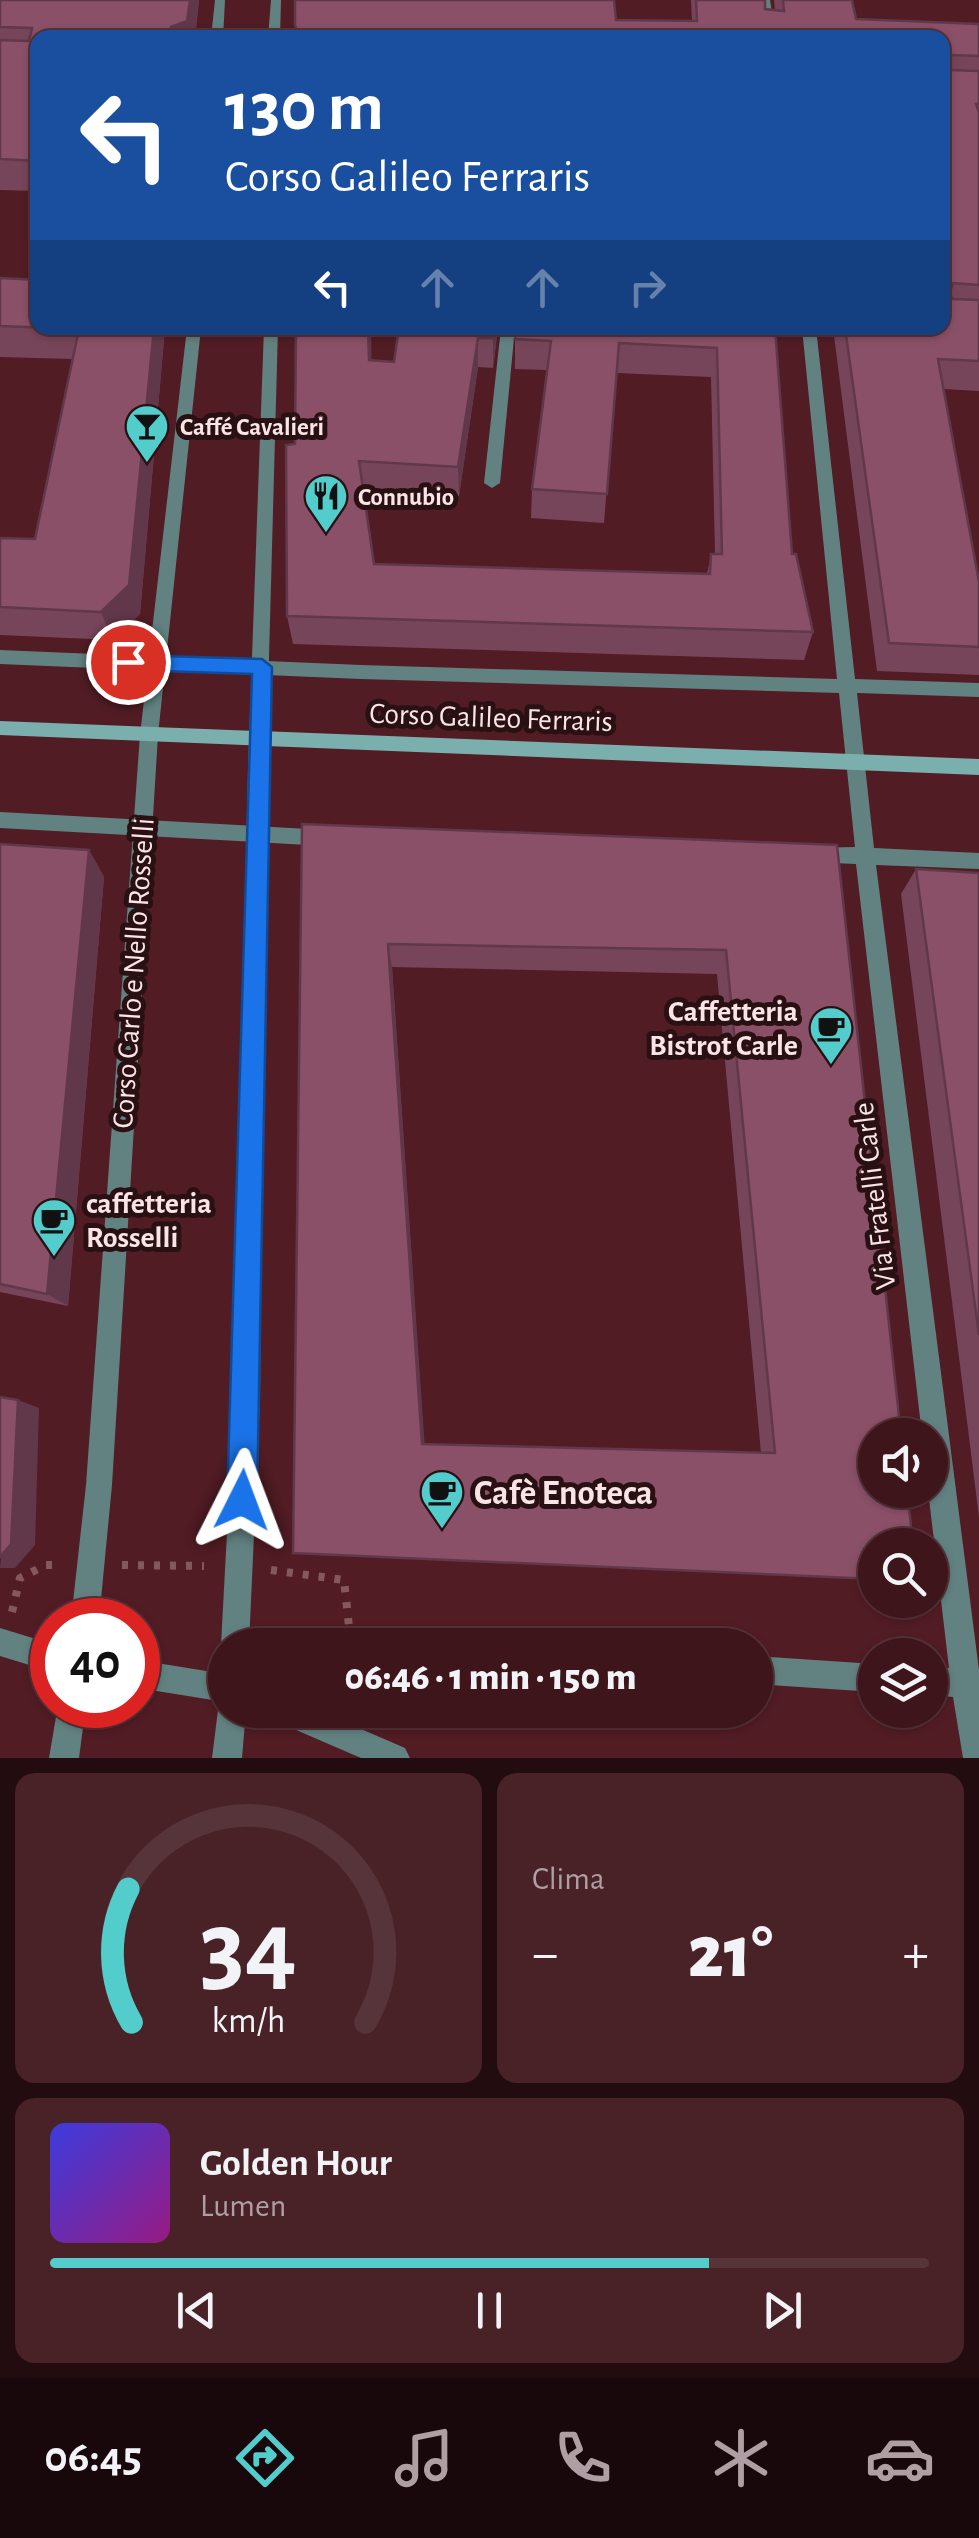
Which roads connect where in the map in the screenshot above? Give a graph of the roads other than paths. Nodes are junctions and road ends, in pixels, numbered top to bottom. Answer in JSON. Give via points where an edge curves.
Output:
{"nodes":[{"id":1,"x":220,"y":0,"type":"edge"},
{"id":2,"x":276,"y":0,"type":"edge"},
{"id":3,"x":765,"y":0,"type":"edge"},
{"id":4,"x":218,"y":30,"type":"edge"},
{"id":5,"x":274,"y":30,"type":"edge"},
{"id":6,"x":769,"y":30,"type":"edge"},
{"id":7,"x":193,"y":335,"type":"edge"},
{"id":8,"x":271,"y":335,"type":"edge"},
{"id":9,"x":507,"y":335,"type":"edge"},
{"id":10,"x":810,"y":335,"type":"edge"},
{"id":11,"x":492,"y":484,"type":"dead end"},
{"id":12,"x":0,"y":657,"type":"edge"},
{"id":13,"x":156,"y":663,"type":"junction"},
{"id":14,"x":262,"y":667,"type":"junction"},
{"id":15,"x":847,"y":686,"type":"junction"},
{"id":16,"x":979,"y":690,"type":"edge"},
{"id":17,"x":0,"y":728,"type":"edge"},
{"id":18,"x":149,"y":735,"type":"junction"},
{"id":19,"x":258,"y":738,"type":"junction"},
{"id":20,"x":854,"y":760,"type":"junction"},
{"id":21,"x":979,"y":766,"type":"edge"},
{"id":22,"x":0,"y":820,"type":"edge"},
{"id":23,"x":142,"y":827,"type":"junction"},
{"id":24,"x":256,"y":836,"type":"junction"},
{"id":25,"x":353,"y":838,"type":"edge"},
{"id":26,"x":786,"y":853,"type":"edge"},
{"id":27,"x":866,"y":856,"type":"junction"},
{"id":28,"x":979,"y":861,"type":"edge"},
{"id":29,"x":88,"y":1598,"type":"edge"},
{"id":30,"x":236,"y":1628,"type":"edge"},
{"id":31,"x":3,"y":1642,"type":"edge"},
{"id":32,"x":30,"y":1651,"type":"edge"},
{"id":33,"x":773,"y":1671,"type":"edge"},
{"id":34,"x":858,"y":1677,"type":"edge"},
{"id":35,"x":160,"y":1678,"type":"edge"},
{"id":36,"x":972,"y":1683,"type":"edge"},
{"id":37,"x":208,"y":1685,"type":"edge"},
{"id":38,"x":69,"y":1728,"type":"edge"},
{"id":39,"x":230,"y":1728,"type":"edge"},
{"id":40,"x":325,"y":1728,"type":"edge"},
{"id":41,"x":64,"y":1758,"type":"edge"},
{"id":42,"x":227,"y":1758,"type":"edge"},
{"id":43,"x":395,"y":1758,"type":"edge"},
{"id":44,"x":978,"y":1758,"type":"edge"}],
"edges":[{"from":1,"to":4,"type":"street"},
{"from":2,"to":5,"type":"street"},
{"from":3,"to":6,"type":"street"},
{"from":7,"to":13,"type":"street","name":"Corso Carlo e Nello Rosselli"},
{"from":8,"to":14,"type":"street"},
{"from":9,"to":11,"type":"street"},
{"from":10,"to":15,"type":"street","name":"Via Fratelli Carle"},
{"from":12,"to":13,"type":"street","name":"Corso Galileo Ferraris"},
{"from":13,"to":14,"type":"street","name":"Corso Galileo Ferraris"},
{"from":13,"to":18,"type":"street","name":"Corso Carlo e Nello Rosselli"},
{"from":14,"to":15,"type":"street","name":"Corso Galileo Ferraris"},
{"from":14,"to":19,"type":"street"},
{"from":15,"to":16,"type":"street","name":"Corso Galileo Ferraris"},
{"from":15,"to":20,"type":"street","name":"Via Fratelli Carle"},
{"from":17,"to":18,"type":"main road","name":"Corso Galileo Ferraris"},
{"from":18,"to":19,"type":"main road","name":"Corso Galileo Ferraris"},
{"from":18,"to":23,"type":"street","name":"Corso Carlo e Nello Rosselli"},
{"from":19,"to":20,"type":"main road","name":"Corso Galileo Ferraris"},
{"from":19,"to":24,"type":"street"},
{"from":20,"to":21,"type":"main road","name":"Corso Galileo Ferraris"},
{"from":20,"to":27,"type":"street","name":"Via Fratelli Carle"},
{"from":22,"to":23,"type":"street"},
{"from":23,"to":24,"type":"street"},
{"from":23,"to":29,"type":"street","name":"Corso Carlo e Nello Rosselli"},
{"from":24,"to":25,"type":"street"},
{"from":24,"to":30,"type":"street","via":[[248,1383]]},
{"from":26,"to":27,"type":"street"},
{"from":27,"to":28,"type":"street"},
{"from":27,"to":36,"type":"street","name":"Via Fratelli Carle"},
{"from":31,"to":32,"type":"street"},
{"from":33,"to":34,"type":"street"},
{"from":35,"to":37,"type":"street"},
{"from":36,"to":44,"type":"street","name":"Via Fratelli Carle"},
{"from":38,"to":41,"type":"street"},
{"from":39,"to":42,"type":"street"},
{"from":40,"to":43,"type":"street"}]}
